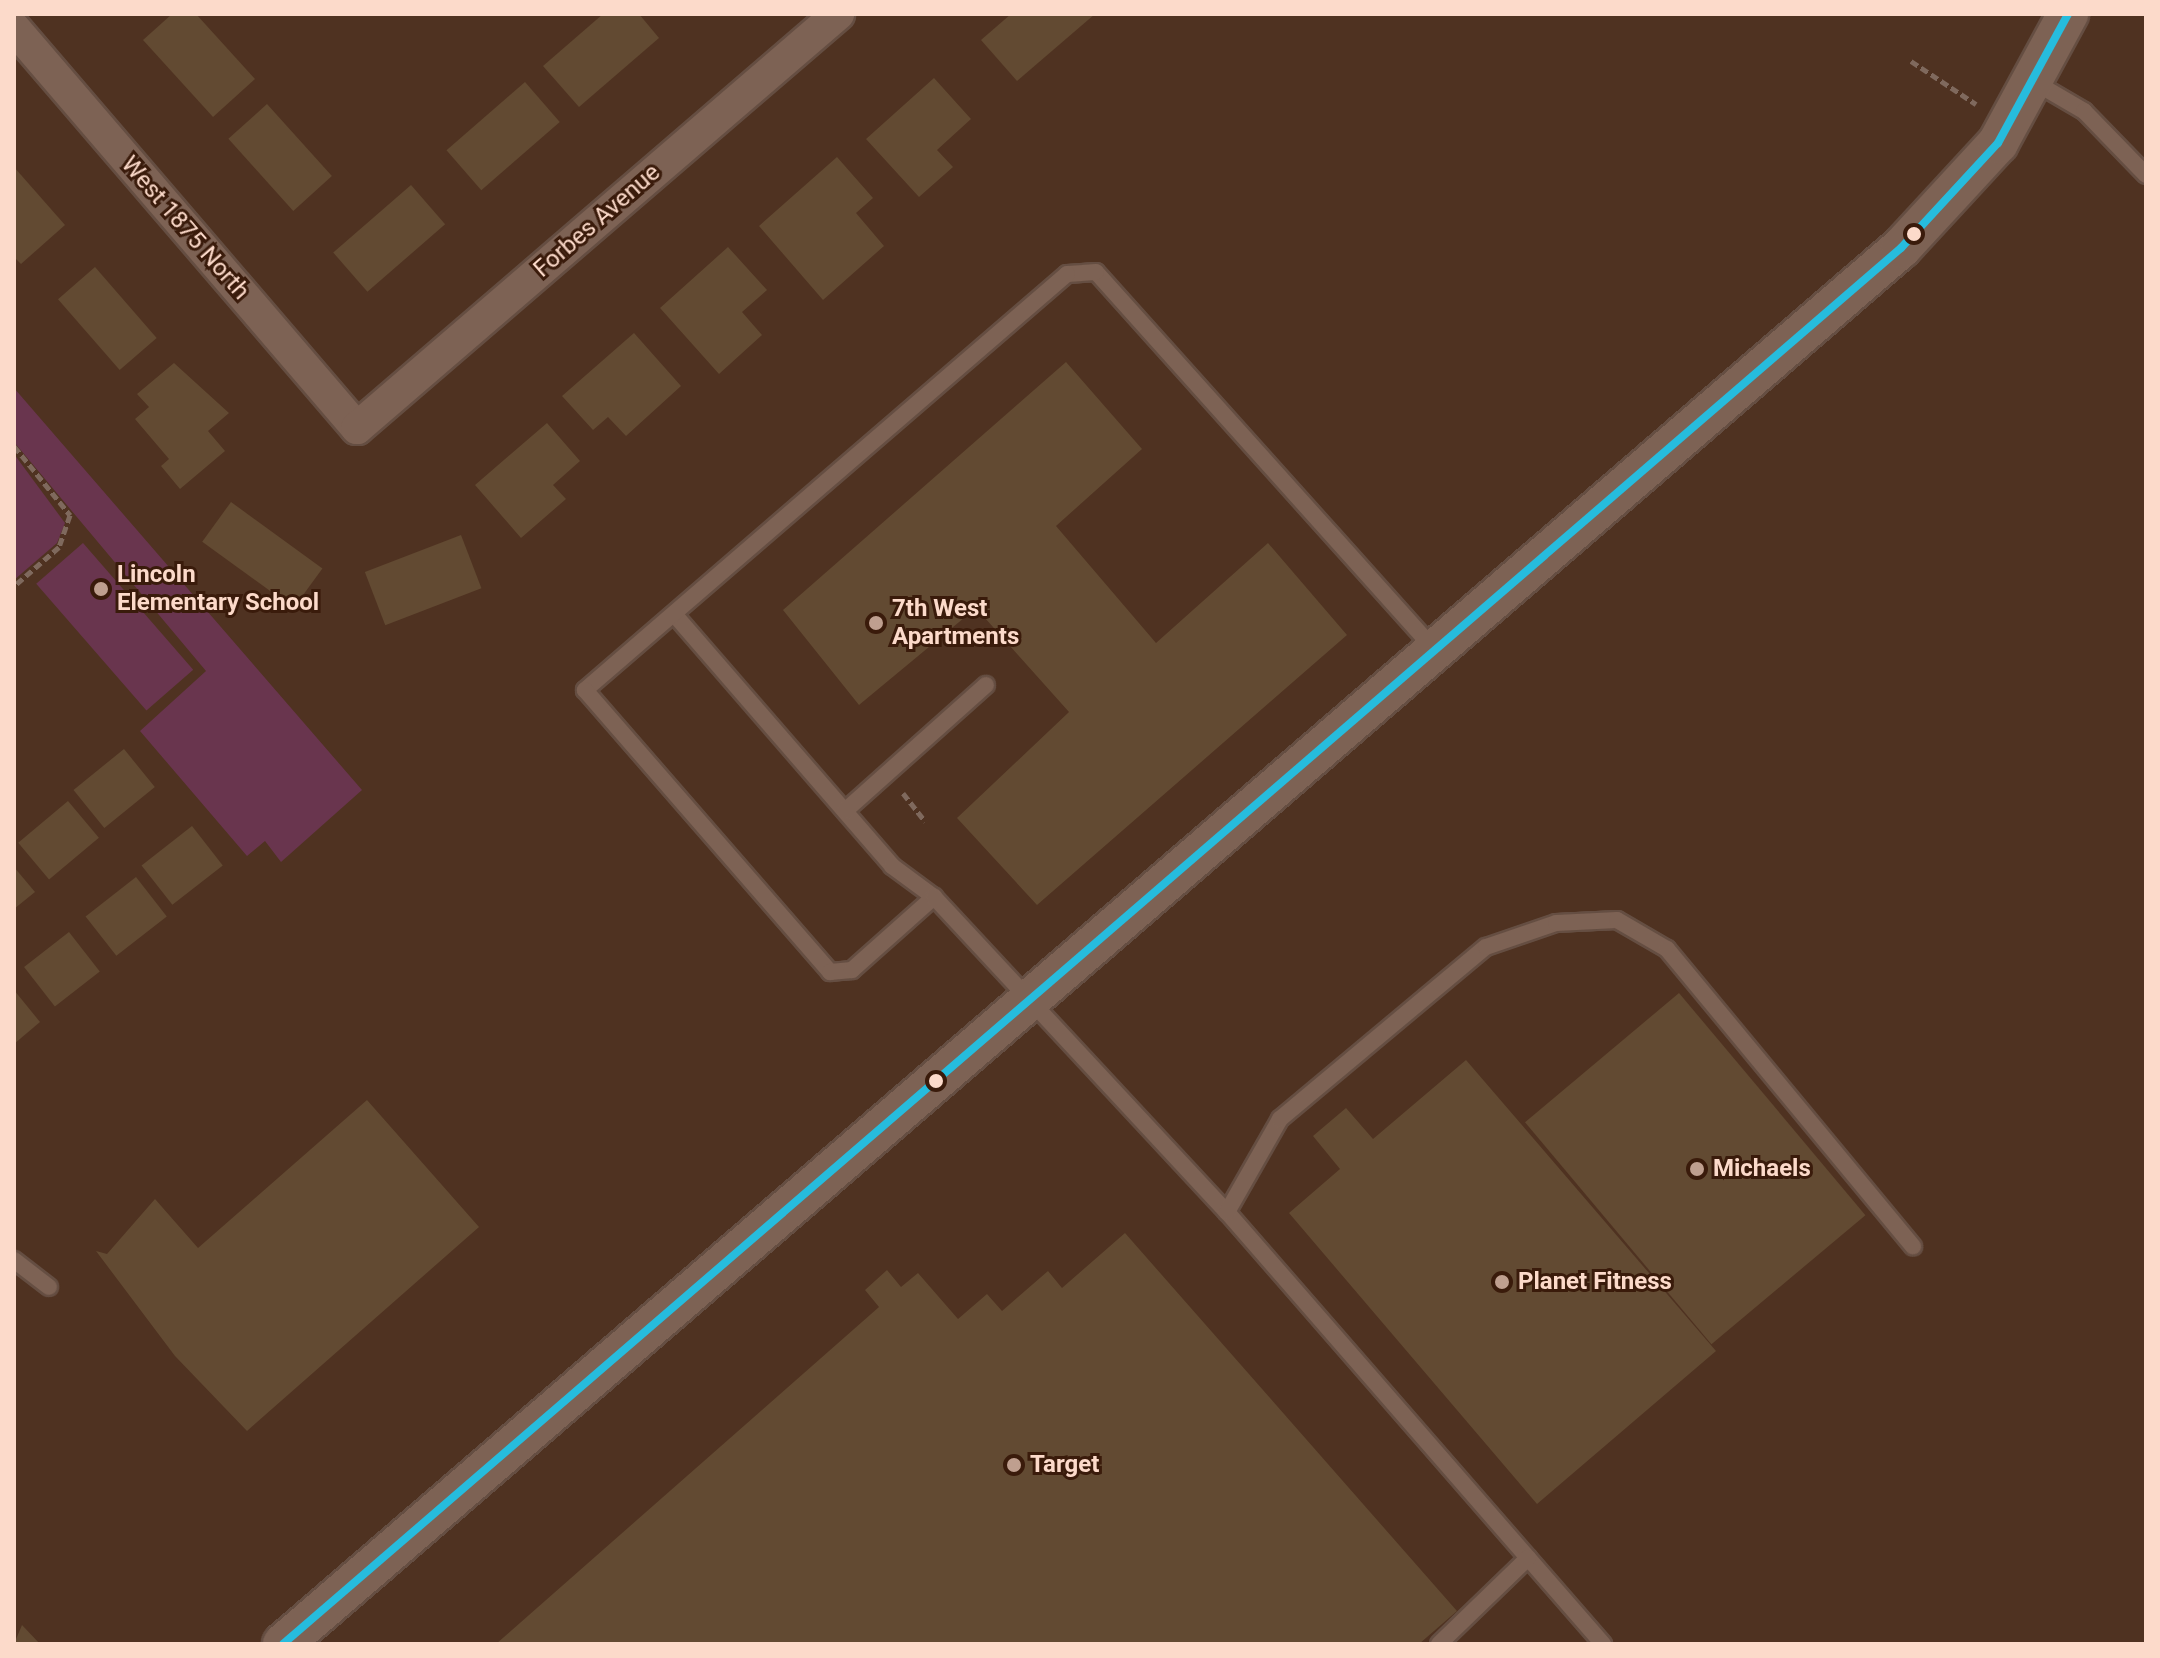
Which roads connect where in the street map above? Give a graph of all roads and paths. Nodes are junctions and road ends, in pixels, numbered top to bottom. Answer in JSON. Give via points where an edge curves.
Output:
{"nodes":[{"id":1,"x":838,"y":14,"type":"edge"},
{"id":2,"x":2068,"y":14,"type":"edge"},
{"id":3,"x":14,"y":28,"type":"edge"},
{"id":4,"x":1911,"y":61,"type":"dead end"},
{"id":5,"x":2036,"y":83,"type":"junction"},
{"id":6,"x":1977,"y":104,"type":"dead end"},
{"id":7,"x":2146,"y":175,"type":"edge"},
{"id":8,"x":357,"y":428,"type":"joint"},
{"id":9,"x":14,"y":446,"type":"edge"},
{"id":10,"x":14,"y":586,"type":"edge"},
{"id":11,"x":674,"y":614,"type":"junction"},
{"id":12,"x":1434,"y":649,"type":"junction"},
{"id":13,"x":986,"y":685,"type":"dead end"},
{"id":14,"x":845,"y":811,"type":"junction"},
{"id":15,"x":934,"y":897,"type":"junction"},
{"id":16,"x":1029,"y":999,"type":"junction"},
{"id":17,"x":1227,"y":1212,"type":"junction"},
{"id":18,"x":1913,"y":1246,"type":"dead end"},
{"id":19,"x":14,"y":1260,"type":"edge"},
{"id":20,"x":49,"y":1287,"type":"dead end"},
{"id":21,"x":1528,"y":1558,"type":"junction"},
{"id":22,"x":283,"y":1644,"type":"edge"},
{"id":23,"x":1439,"y":1644,"type":"edge"},
{"id":24,"x":1603,"y":1644,"type":"edge"}],
"edges":[{"from":1,"to":8,"type":"street","name":"Forbes Avenue"},
{"from":2,"to":5,"type":"street"},
{"from":3,"to":8,"type":"street","name":"West 1875 North"},
{"from":4,"to":6,"type":"path"},
{"from":5,"to":7,"type":"lane","via":[[2084,111]]},
{"from":5,"to":12,"type":"street","via":[[1991,151],[1929,222]]},
{"from":9,"to":10,"type":"path","via":[[60,499],[70,524],[59,547]]},
{"from":11,"to":12,"type":"lane","via":[[1067,274],[1096,272]]},
{"from":11,"to":14,"type":"lane"},
{"from":11,"to":15,"type":"lane","via":[[585,690],[830,972],[852,970]]},
{"from":12,"to":16,"type":"street"},
{"from":13,"to":14,"type":"lane"},
{"from":14,"to":15,"type":"lane","via":[[892,866]]},
{"from":15,"to":16,"type":"lane"},
{"from":16,"to":17,"type":"lane"},
{"from":16,"to":22,"type":"street"},
{"from":17,"to":18,"type":"lane","via":[[1280,1119],[1486,947],[1556,923],[1617,920],[1667,949]]},
{"from":17,"to":21,"type":"lane"},
{"from":19,"to":20,"type":"lane"},
{"from":21,"to":23,"type":"lane"},
{"from":21,"to":24,"type":"lane"}]}
